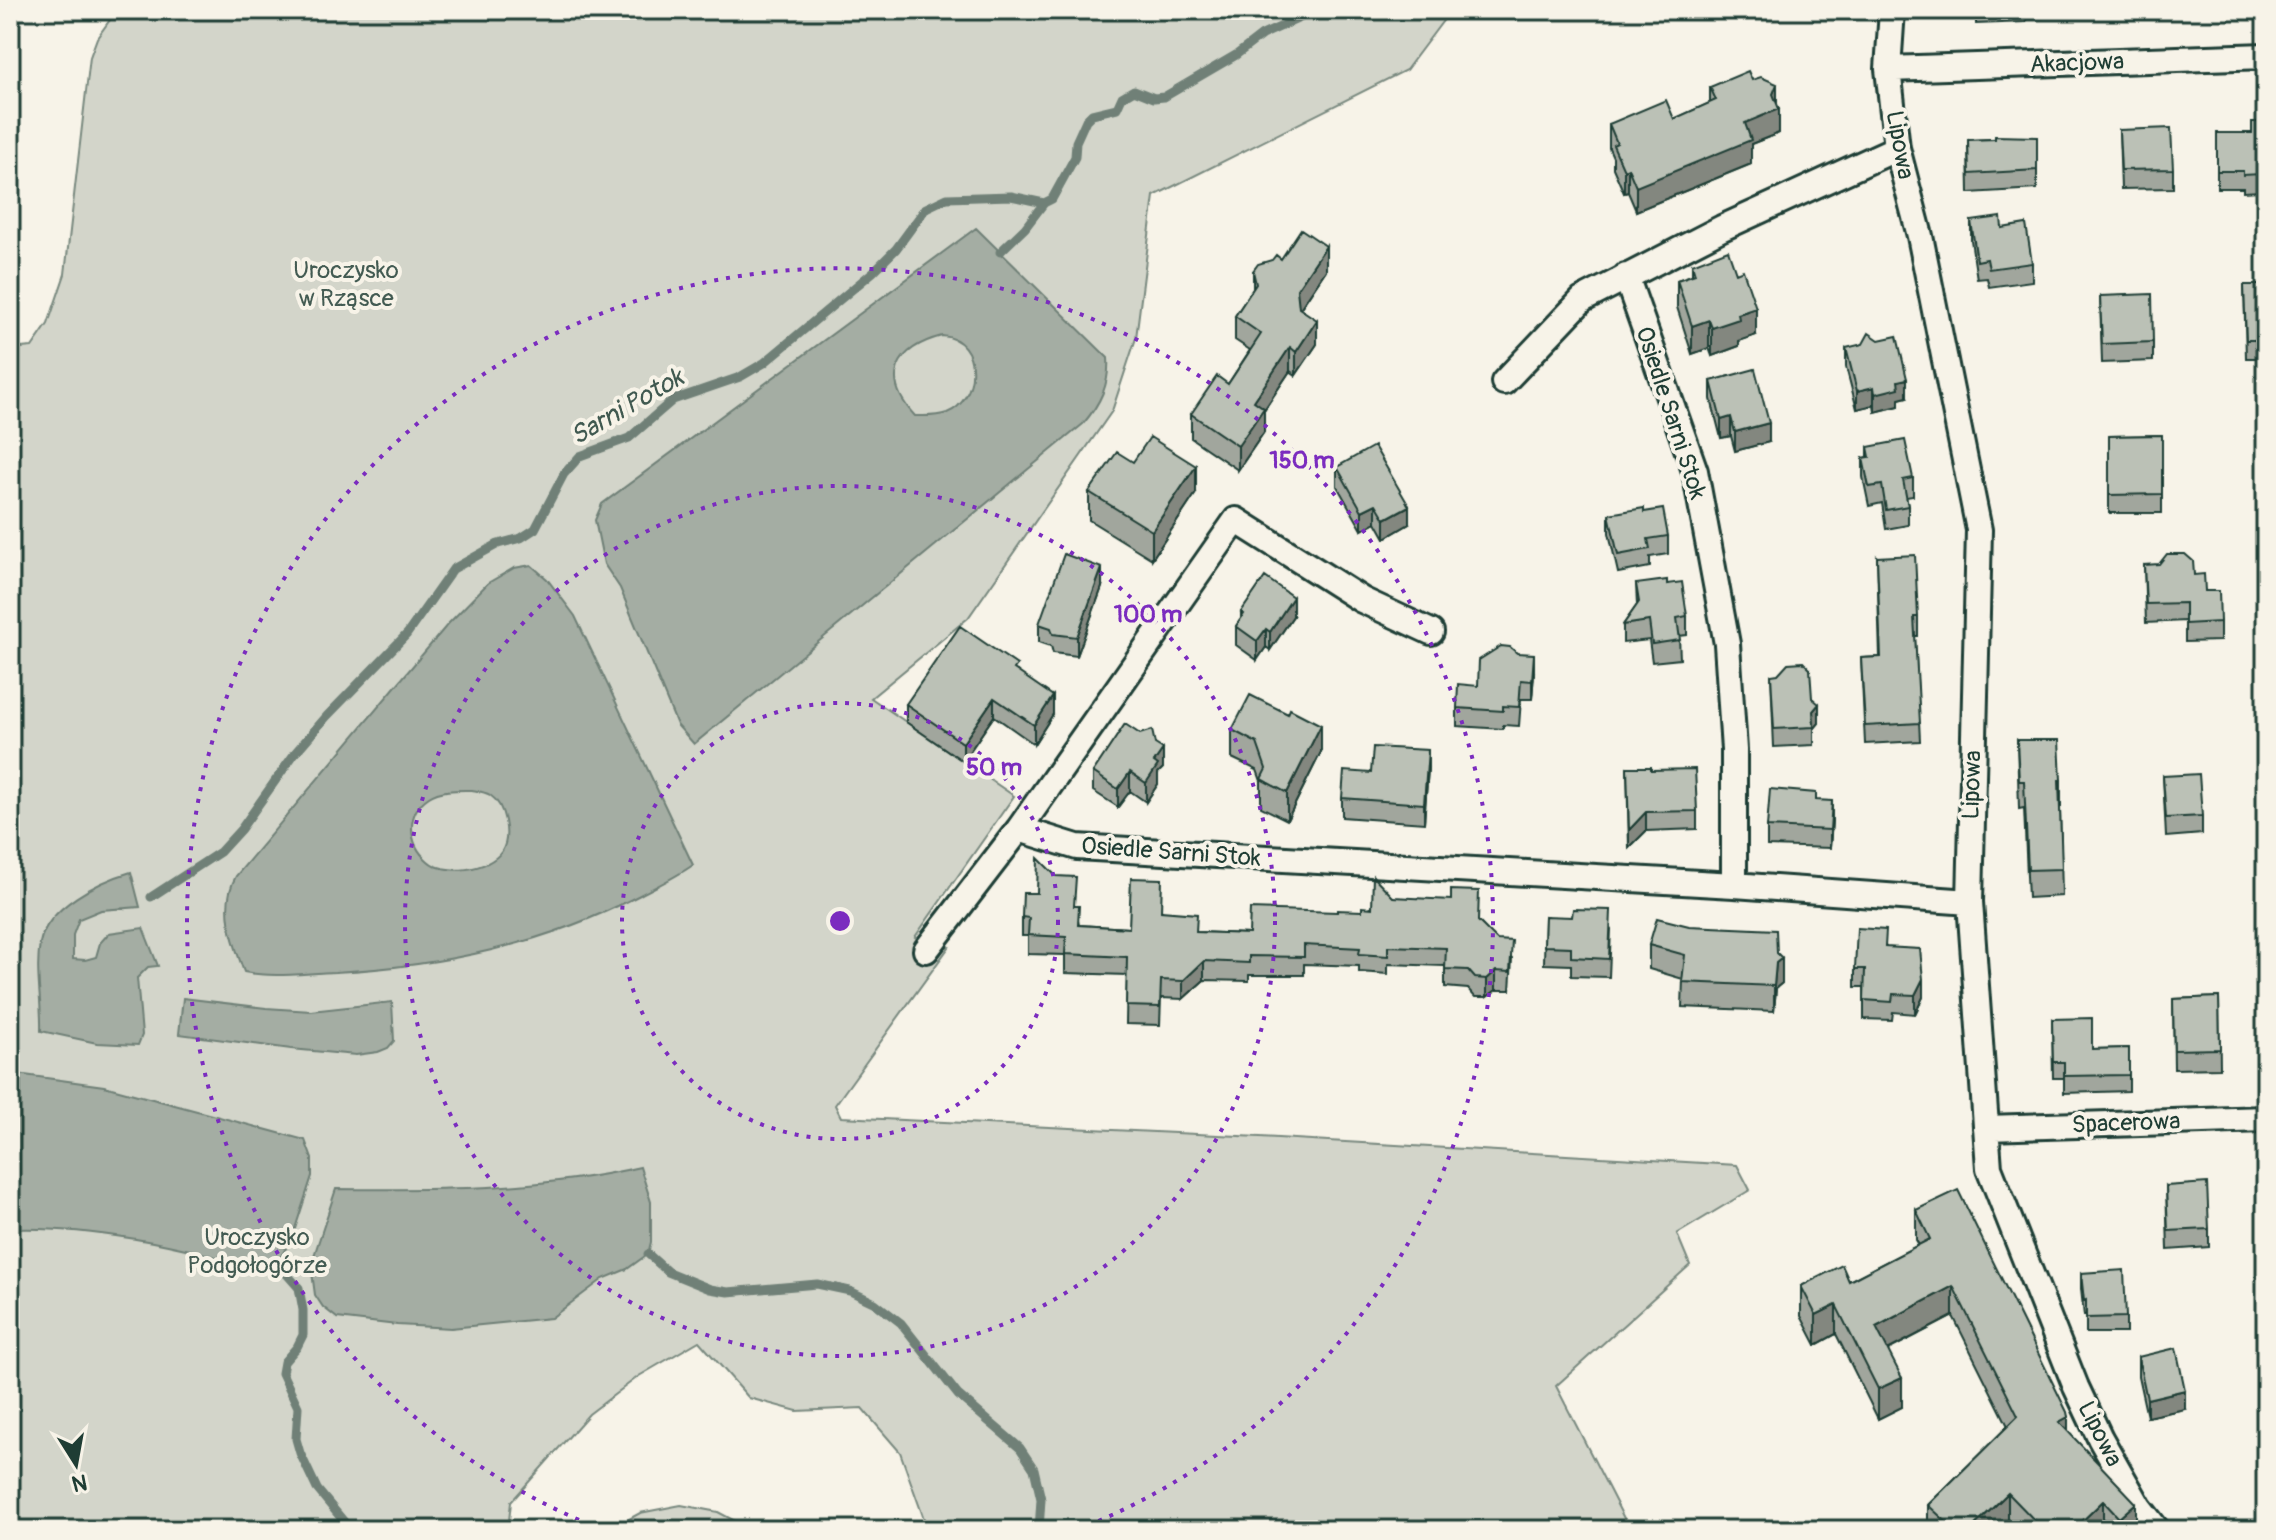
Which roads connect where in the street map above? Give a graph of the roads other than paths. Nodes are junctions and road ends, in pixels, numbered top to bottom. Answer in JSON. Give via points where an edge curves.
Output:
{"nodes":[{"id":1,"x":1892,"y":10,"type":"edge"},
{"id":2,"x":2266,"y":56,"type":"edge"},
{"id":3,"x":1888,"y":69,"type":"junction"},
{"id":4,"x":1897,"y":148,"type":"junction"},
{"id":5,"x":1626,"y":276,"type":"junction"},
{"id":6,"x":1504,"y":382,"type":"dead end"},
{"id":7,"x":1431,"y":632,"type":"dead end"},
{"id":8,"x":1019,"y":829,"type":"junction"},
{"id":9,"x":1734,"y":885,"type":"junction"},
{"id":10,"x":1970,"y":902,"type":"junction"},
{"id":11,"x":926,"y":950,"type":"dead end"},
{"id":12,"x":2266,"y":1119,"type":"edge"},
{"id":13,"x":1986,"y":1128,"type":"junction"},
{"id":14,"x":2157,"y":1530,"type":"edge"}],
"edges":[{"from":1,"to":3,"type":"street","name":"Lipowa"},
{"from":2,"to":3,"type":"street","name":"Akacjowa"},
{"from":3,"to":4,"type":"street","name":"Lipowa"},
{"from":4,"to":5,"type":"street"},
{"from":4,"to":10,"type":"street","name":"Lipowa","via":[[1920,236],[1979,530]]},
{"from":5,"to":6,"type":"street","via":[[1582,300]]},
{"from":5,"to":9,"type":"street","name":"Osiedle Sarni Stok","via":[[1695,471],[1724,628],[1734,750]]},
{"from":7,"to":8,"type":"street","via":[[1362,600],[1236,520]]},
{"from":8,"to":9,"type":"street","name":"Osiedle Sarni Stok","via":[[1077,847]]},
{"from":8,"to":11,"type":"street"},
{"from":9,"to":10,"type":"street","name":"Osiedle Sarni Stok"},
{"from":10,"to":13,"type":"street","name":"Lipowa"},
{"from":12,"to":13,"type":"street","name":"Spacerowa"},
{"from":13,"to":14,"type":"street","name":"Lipowa","via":[[1989,1168],[2076,1387],[2139,1507]]}]}
